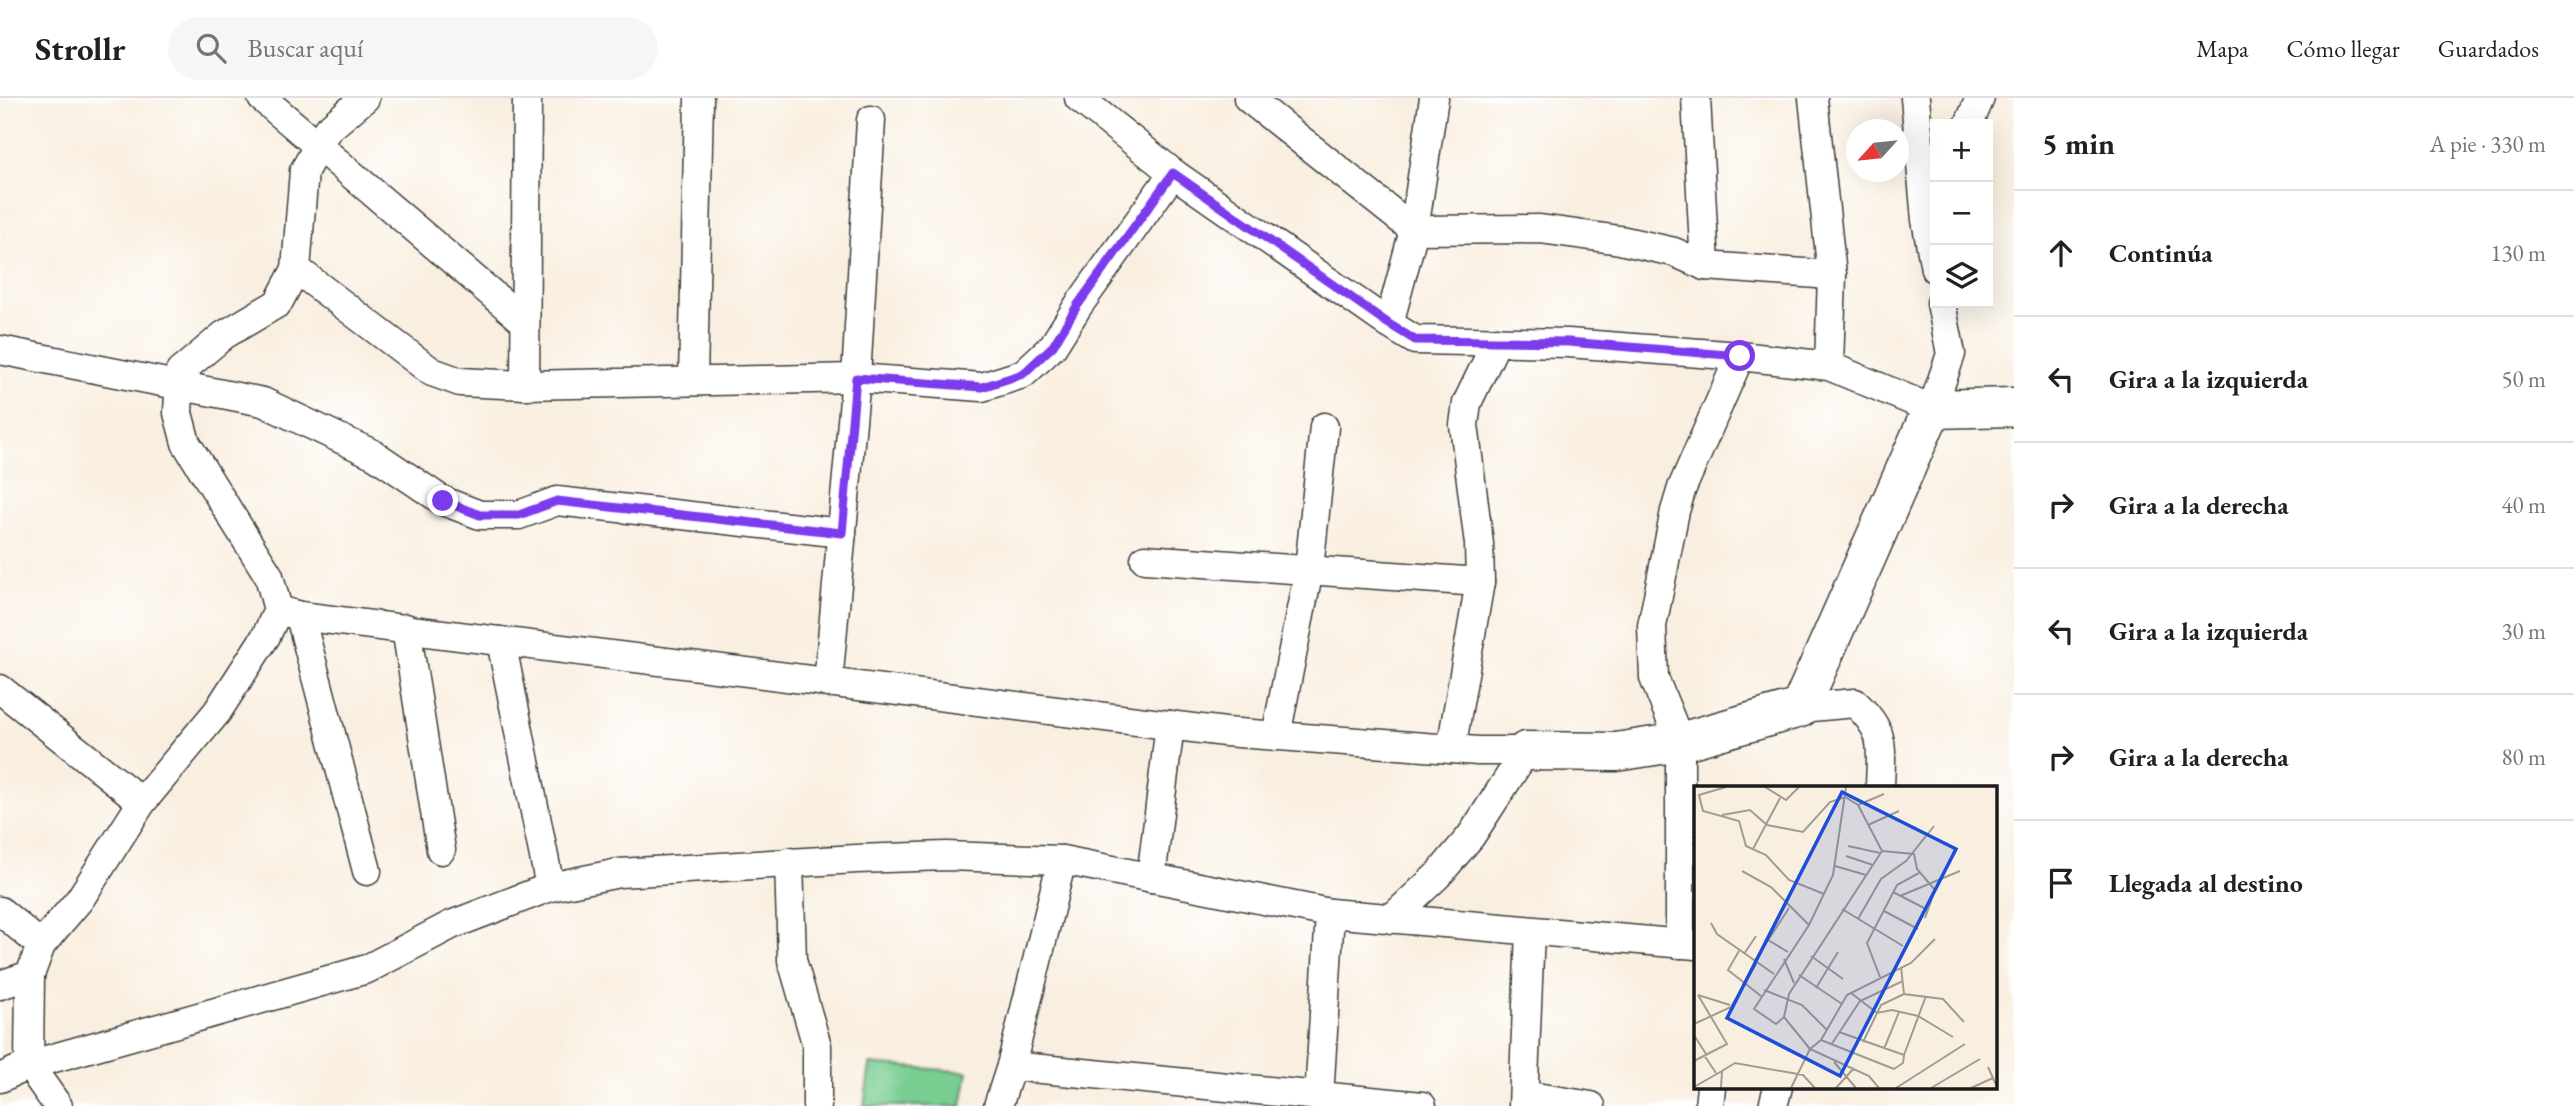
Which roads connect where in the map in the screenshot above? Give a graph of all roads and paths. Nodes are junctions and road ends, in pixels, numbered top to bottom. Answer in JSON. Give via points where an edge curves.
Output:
{"nodes":[{"id":1,"x":261,"y":98,"type":"edge"},
{"id":2,"x":365,"y":98,"type":"edge"},
{"id":3,"x":527,"y":98,"type":"edge"},
{"id":4,"x":699,"y":98,"type":"edge"},
{"id":5,"x":1079,"y":98,"type":"edge"},
{"id":6,"x":1248,"y":98,"type":"edge"},
{"id":7,"x":1434,"y":98,"type":"edge"},
{"id":8,"x":1696,"y":98,"type":"edge"},
{"id":9,"x":1813,"y":98,"type":"edge"},
{"id":10,"x":1915,"y":98,"type":"edge"},
{"id":11,"x":1980,"y":98,"type":"edge"},
{"id":12,"x":1971,"y":119,"type":"edge"},
{"id":13,"x":871,"y":120,"type":"dead end"},
{"id":14,"x":317,"y":147,"type":"junction"},
{"id":15,"x":1173,"y":173,"type":"junction"},
{"id":16,"x":1930,"y":203,"type":"edge"},
{"id":17,"x":1414,"y":230,"type":"junction"},
{"id":18,"x":1706,"y":266,"type":"junction"},
{"id":19,"x":296,"y":269,"type":"junction"},
{"id":20,"x":1832,"y":275,"type":"junction"},
{"id":21,"x":1942,"y":308,"type":"edge"},
{"id":22,"x":525,"y":322,"type":"junction"},
{"id":23,"x":1389,"y":324,"type":"junction"},
{"id":24,"x":1497,"y":341,"type":"junction"},
{"id":25,"x":0,"y":350,"type":"edge"},
{"id":26,"x":1740,"y":356,"type":"junction"},
{"id":27,"x":1829,"y":366,"type":"junction"},
{"id":28,"x":856,"y":378,"type":"junction"},
{"id":29,"x":693,"y":381,"type":"junction"},
{"id":30,"x":525,"y":384,"type":"junction"},
{"id":31,"x":179,"y":385,"type":"junction"},
{"id":32,"x":2014,"y":407,"type":"edge"},
{"id":33,"x":1932,"y":410,"type":"junction"},
{"id":34,"x":1324,"y":426,"type":"dead end"},
{"id":35,"x":842,"y":533,"type":"junction"},
{"id":36,"x":1145,"y":559,"type":"dead end"},
{"id":37,"x":1309,"y":569,"type":"junction"},
{"id":38,"x":1480,"y":582,"type":"junction"},
{"id":39,"x":289,"y":613,"type":"junction"},
{"id":40,"x":406,"y":628,"type":"junction"},
{"id":41,"x":501,"y":640,"type":"junction"},
{"id":42,"x":828,"y":683,"type":"junction"},
{"id":43,"x":0,"y":689,"type":"edge"},
{"id":44,"x":1800,"y":708,"type":"junction"},
{"id":45,"x":1170,"y":725,"type":"junction"},
{"id":46,"x":1276,"y":736,"type":"junction"},
{"id":47,"x":1680,"y":743,"type":"junction"},
{"id":48,"x":1451,"y":749,"type":"junction"},
{"id":49,"x":1526,"y":751,"type":"junction"},
{"id":50,"x":1880,"y":786,"type":"edge"},
{"id":51,"x":142,"y":802,"type":"junction"},
{"id":52,"x":442,"y":850,"type":"dead end"},
{"id":53,"x":1062,"y":860,"type":"junction"},
{"id":54,"x":789,"y":862,"type":"junction"},
{"id":55,"x":367,"y":871,"type":"dead end"},
{"id":56,"x":1151,"y":878,"type":"junction"},
{"id":57,"x":550,"y":887,"type":"junction"},
{"id":58,"x":0,"y":911,"type":"edge"},
{"id":59,"x":1330,"y":913,"type":"junction"},
{"id":60,"x":1391,"y":919,"type":"junction"},
{"id":61,"x":1530,"y":931,"type":"junction"},
{"id":62,"x":1688,"y":944,"type":"edge"},
{"id":63,"x":41,"y":945,"type":"junction"},
{"id":64,"x":30,"y":975,"type":"junction"},
{"id":65,"x":0,"y":985,"type":"edge"},
{"id":66,"x":29,"y":1065,"type":"junction"},
{"id":67,"x":1011,"y":1066,"type":"junction"},
{"id":68,"x":0,"y":1078,"type":"edge"},
{"id":69,"x":1712,"y":1088,"type":"edge"},
{"id":70,"x":1779,"y":1088,"type":"edge"},
{"id":71,"x":1319,"y":1098,"type":"junction"},
{"id":72,"x":1524,"y":1100,"type":"edge"},
{"id":73,"x":58,"y":1106,"type":"edge"},
{"id":74,"x":817,"y":1106,"type":"edge"},
{"id":75,"x":998,"y":1106,"type":"edge"},
{"id":76,"x":1422,"y":1106,"type":"edge"},
{"id":77,"x":1591,"y":1106,"type":"edge"},
{"id":78,"x":1709,"y":1106,"type":"edge"},
{"id":79,"x":1773,"y":1106,"type":"edge"}],
"edges":[{"from":1,"to":14,"type":"street"},
{"from":2,"to":14,"type":"street","via":[[327,130]]},
{"from":3,"to":22,"type":"street"},
{"from":4,"to":29,"type":"street"},
{"from":5,"to":15,"type":"street"},
{"from":6,"to":17,"type":"street"},
{"from":7,"to":17,"type":"street"},
{"from":8,"to":18,"type":"street"},
{"from":9,"to":20,"type":"street"},
{"from":10,"to":16,"type":"street"},
{"from":11,"to":12,"type":"street"},
{"from":13,"to":28,"type":"street"},
{"from":14,"to":19,"type":"street","via":[[304,172]]},
{"from":14,"to":22,"type":"street"},
{"from":15,"to":23,"type":"street"},
{"from":15,"to":28,"type":"street","via":[[1053,346],[1023,374],[982,387]]},
{"from":17,"to":18,"type":"street","via":[[1540,229],[1674,252]]},
{"from":17,"to":23,"type":"street"},
{"from":18,"to":20,"type":"street"},
{"from":19,"to":30,"type":"street","via":[[432,372],[460,382]]},
{"from":19,"to":31,"type":"street","via":[[278,303],[224,335],[180,372]]},
{"from":20,"to":27,"type":"street"},
{"from":21,"to":33,"type":"street","via":[[1951,354]]},
{"from":22,"to":30,"type":"street"},
{"from":23,"to":24,"type":"street","via":[[1415,340]]},
{"from":24,"to":26,"type":"street"},
{"from":24,"to":38,"type":"street","via":[[1466,402],[1464,425]]},
{"from":25,"to":31,"type":"street"},
{"from":26,"to":27,"type":"street"},
{"from":26,"to":47,"type":"street","via":[[1682,488],[1652,626],[1654,678]]},
{"from":27,"to":33,"type":"street"},
{"from":28,"to":29,"type":"street"},
{"from":28,"to":35,"type":"street"},
{"from":29,"to":30,"type":"street"},
{"from":31,"to":35,"type":"street","via":[[263,402],[375,455],[443,501],[480,515],[519,515],[557,501]]},
{"from":31,"to":39,"type":"street","via":[[178,413],[186,443]]},
{"from":32,"to":33,"type":"street"},
{"from":33,"to":44,"type":"street"},
{"from":34,"to":37,"type":"street"},
{"from":35,"to":42,"type":"street"},
{"from":36,"to":37,"type":"street"},
{"from":37,"to":38,"type":"street"},
{"from":37,"to":46,"type":"street"},
{"from":38,"to":48,"type":"street"},
{"from":39,"to":40,"type":"street"},
{"from":39,"to":51,"type":"street","via":[[266,636],[217,712]]},
{"from":39,"to":55,"type":"street"},
{"from":40,"to":41,"type":"street"},
{"from":40,"to":52,"type":"street"},
{"from":41,"to":42,"type":"street"},
{"from":41,"to":57,"type":"street"},
{"from":42,"to":45,"type":"street"},
{"from":43,"to":51,"type":"street"},
{"from":44,"to":47,"type":"street"},
{"from":44,"to":50,"type":"street","via":[[1855,703],[1873,719],[1881,740]]},
{"from":45,"to":46,"type":"street"},
{"from":45,"to":56,"type":"street"},
{"from":46,"to":48,"type":"street"},
{"from":47,"to":49,"type":"street","via":[[1616,752]]},
{"from":47,"to":62,"type":"street"},
{"from":48,"to":49,"type":"street"},
{"from":49,"to":60,"type":"street","via":[[1471,836]]},
{"from":51,"to":63,"type":"street","via":[[80,900]]},
{"from":53,"to":54,"type":"street","via":[[946,856]]},
{"from":53,"to":56,"type":"street"},
{"from":53,"to":67,"type":"street"},
{"from":54,"to":57,"type":"street","via":[[619,873]]},
{"from":54,"to":74,"type":"street","via":[[792,960],[817,1046]]},
{"from":56,"to":59,"type":"street"},
{"from":57,"to":66,"type":"street","via":[[451,925],[367,969]]},
{"from":58,"to":63,"type":"street"},
{"from":59,"to":60,"type":"street"},
{"from":59,"to":71,"type":"street"},
{"from":60,"to":61,"type":"street"},
{"from":61,"to":62,"type":"street"},
{"from":61,"to":72,"type":"street"},
{"from":63,"to":64,"type":"street"},
{"from":64,"to":65,"type":"street"},
{"from":64,"to":66,"type":"street"},
{"from":66,"to":68,"type":"street"},
{"from":66,"to":73,"type":"street"},
{"from":67,"to":71,"type":"street"},
{"from":67,"to":75,"type":"street"},
{"from":69,"to":78,"type":"street"},
{"from":70,"to":79,"type":"street"},
{"from":71,"to":76,"type":"street"},
{"from":72,"to":77,"type":"street"}]}
